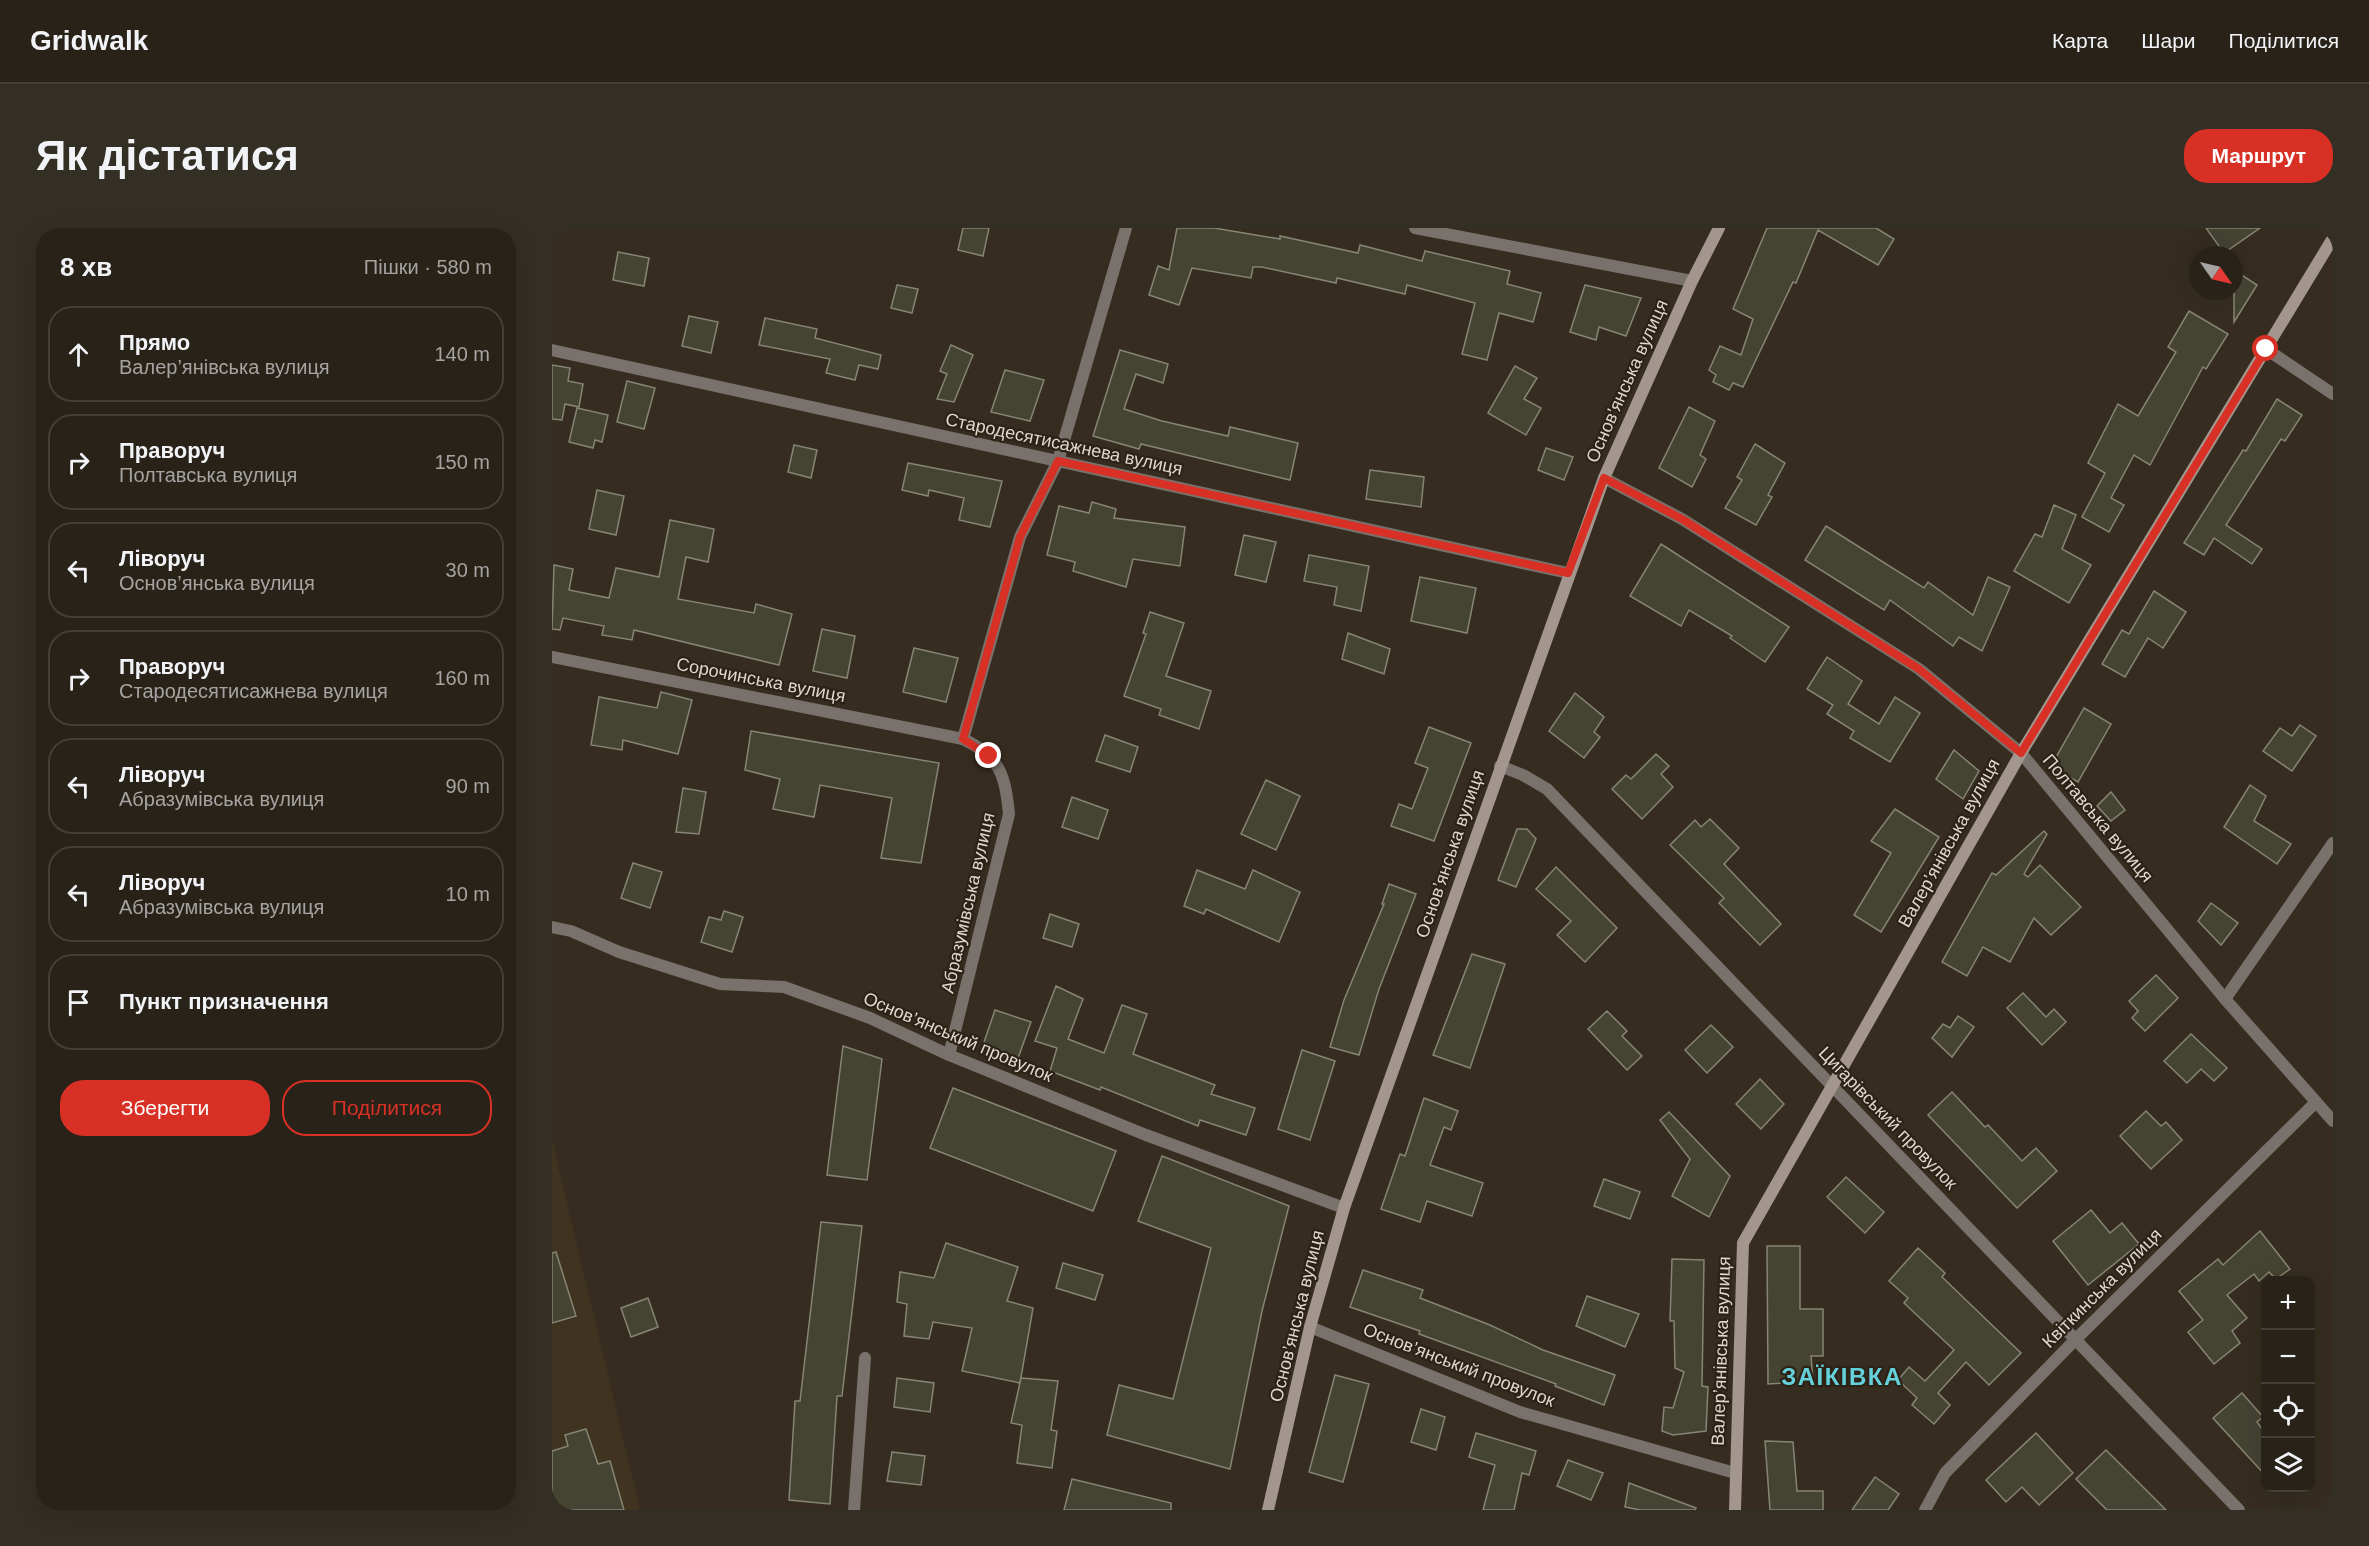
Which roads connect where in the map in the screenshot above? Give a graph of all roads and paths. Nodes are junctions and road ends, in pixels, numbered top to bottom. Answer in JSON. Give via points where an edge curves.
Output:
{"nodes":[{"id":1,"x":1126,"y":228,"type":"edge"},
{"id":2,"x":1415,"y":228,"type":"edge"},
{"id":3,"x":1719,"y":228,"type":"edge"},
{"id":4,"x":2333,"y":238,"type":"edge"},
{"id":5,"x":1692,"y":281,"type":"junction"},
{"id":6,"x":2266,"y":349,"type":"junction"},
{"id":7,"x":552,"y":350,"type":"edge"},
{"id":8,"x":2333,"y":394,"type":"edge"},
{"id":9,"x":1058,"y":461,"type":"junction"},
{"id":10,"x":1604,"y":478,"type":"junction"},
{"id":11,"x":1568,"y":573,"type":"junction"},
{"id":12,"x":552,"y":657,"type":"edge"},
{"id":13,"x":963,"y":739,"type":"junction"},
{"id":14,"x":2021,"y":753,"type":"junction"},
{"id":15,"x":1500,"y":766,"type":"junction"},
{"id":16,"x":2333,"y":843,"type":"edge"},
{"id":17,"x":552,"y":927,"type":"edge"},
{"id":18,"x":2225,"y":999,"type":"junction"},
{"id":19,"x":949,"y":1055,"type":"junction"},
{"id":20,"x":1833,"y":1086,"type":"junction"},
{"id":21,"x":2316,"y":1102,"type":"junction"},
{"id":22,"x":2333,"y":1121,"type":"edge"},
{"id":23,"x":1344,"y":1208,"type":"junction"},
{"id":24,"x":1310,"y":1327,"type":"junction"},
{"id":25,"x":2076,"y":1339,"type":"junction"},
{"id":26,"x":865,"y":1358,"type":"dead end"},
{"id":27,"x":1735,"y":1473,"type":"junction"},
{"id":28,"x":854,"y":1510,"type":"edge"},
{"id":29,"x":1268,"y":1510,"type":"edge"},
{"id":30,"x":1735,"y":1510,"type":"edge"},
{"id":31,"x":1925,"y":1510,"type":"edge"},
{"id":32,"x":2239,"y":1510,"type":"edge"}],
"edges":[{"from":1,"to":9,"type":"street"},
{"from":2,"to":5,"type":"street"},
{"from":3,"to":5,"type":"street","name":"Основ’янська вулиця"},
{"from":4,"to":6,"type":"street","name":"Валер’янівська вулиця"},
{"from":5,"to":10,"type":"street","name":"Основ’янська вулиця"},
{"from":6,"to":8,"type":"street"},
{"from":6,"to":14,"type":"street","name":"Валер’янівська вулиця"},
{"from":7,"to":9,"type":"street","name":"Стародесятисажнева вулиця"},
{"from":9,"to":11,"type":"street","name":"Стародесятисажнева вулиця"},
{"from":9,"to":13,"type":"street","via":[[1020,537]]},
{"from":10,"to":11,"type":"street","name":"Основ’янська вулиця"},
{"from":10,"to":14,"type":"street","name":"Полтавська вулиця","via":[[1682,519],[1919,669]]},
{"from":11,"to":15,"type":"street","name":"Основ’янська вулиця"},
{"from":12,"to":13,"type":"street","name":"Сорочинська вулиця"},
{"from":13,"to":19,"type":"street","name":"Абразумівська вулиця","via":[[989,756],[1005,778],[1010,814]]},
{"from":14,"to":18,"type":"street","name":"Полтавська вулиця"},
{"from":14,"to":20,"type":"street","name":"Валер’янівська вулиця"},
{"from":15,"to":20,"type":"street","name":"Цигарівський провулок","via":[[1547,789]]},
{"from":15,"to":23,"type":"street","name":"Основ’янська вулиця"},
{"from":16,"to":18,"type":"street"},
{"from":17,"to":19,"type":"street","name":"Основ’янський провулок","via":[[720,984],[784,987],[870,1018]]},
{"from":18,"to":21,"type":"street","name":"Полтавська вулиця"},
{"from":19,"to":23,"type":"street","name":"Основ’янський провулок","via":[[1146,1135]]},
{"from":20,"to":25,"type":"street","name":"Цигарівський провулок"},
{"from":20,"to":27,"type":"street","name":"Валер’янівська вулиця","via":[[1743,1243]]},
{"from":21,"to":22,"type":"street","name":"Полтавська вулиця"},
{"from":21,"to":25,"type":"street","name":"Квіткинська вулиця"},
{"from":23,"to":24,"type":"street","name":"Основ’янська вулиця"},
{"from":24,"to":27,"type":"street","name":"Основ’янський провулок","via":[[1520,1412]]},
{"from":24,"to":29,"type":"street","name":"Основ’янська вулиця"},
{"from":25,"to":31,"type":"street","name":"Квіткинська вулиця","via":[[1945,1473]]},
{"from":25,"to":32,"type":"street","name":"Цигарівський провулок"},
{"from":26,"to":28,"type":"street"},
{"from":27,"to":30,"type":"street","name":"Валер’янівська вулиця"}]}
